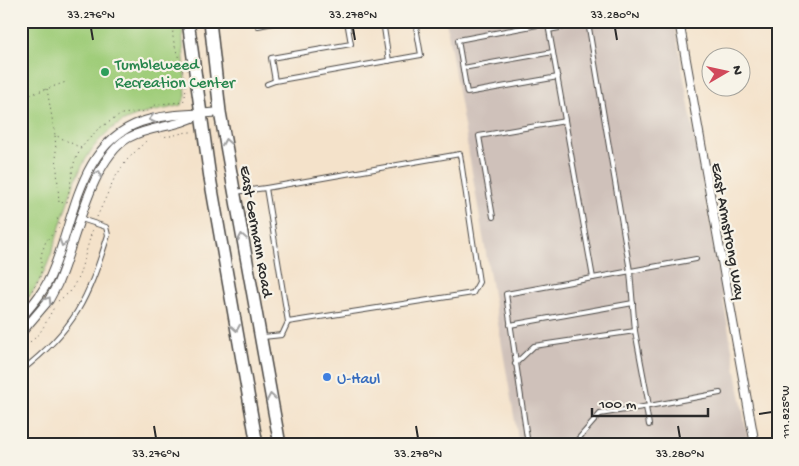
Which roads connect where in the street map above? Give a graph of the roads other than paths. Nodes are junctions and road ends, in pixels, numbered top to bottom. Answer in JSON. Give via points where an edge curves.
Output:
{"nodes":[{"id":1,"x":188,"y":21,"type":"edge"},
{"id":2,"x":210,"y":21,"type":"edge"},
{"id":3,"x":257,"y":21,"type":"edge"},
{"id":4,"x":284,"y":21,"type":"edge"},
{"id":5,"x":347,"y":21,"type":"edge"},
{"id":6,"x":382,"y":21,"type":"edge"},
{"id":7,"x":415,"y":21,"type":"edge"},
{"id":8,"x":594,"y":21,"type":"edge"},
{"id":9,"x":679,"y":21,"type":"edge"},
{"id":10,"x":588,"y":22,"type":"edge"},
{"id":11,"x":549,"y":30,"type":"junction"},
{"id":12,"x":553,"y":52,"type":"junction"},
{"id":13,"x":390,"y":61,"type":"junction"},
{"id":14,"x":463,"y":68,"type":"junction"},
{"id":15,"x":558,"y":77,"type":"junction"},
{"id":16,"x":275,"y":81,"type":"junction"},
{"id":17,"x":267,"y":84,"type":"dead end"},
{"id":18,"x":220,"y":112,"type":"junction"},
{"id":19,"x":200,"y":114,"type":"junction"},
{"id":20,"x":565,"y":121,"type":"junction"},
{"id":21,"x":266,"y":188,"type":"junction"},
{"id":22,"x":234,"y":192,"type":"junction"},
{"id":23,"x":72,"y":216,"type":"junction"},
{"id":24,"x":493,"y":218,"type":"dead end"},
{"id":25,"x":81,"y":219,"type":"junction"},
{"id":26,"x":696,"y":259,"type":"dead end"},
{"id":27,"x":630,"y":271,"type":"junction"},
{"id":28,"x":592,"y":278,"type":"junction"},
{"id":29,"x":633,"y":303,"type":"junction"},
{"id":30,"x":21,"y":318,"type":"edge"},
{"id":31,"x":288,"y":322,"type":"junction"},
{"id":32,"x":510,"y":325,"type":"junction"},
{"id":33,"x":635,"y":331,"type":"junction"},
{"id":34,"x":21,"y":333,"type":"edge"},
{"id":35,"x":260,"y":338,"type":"junction"},
{"id":36,"x":264,"y":356,"type":"junction"},
{"id":37,"x":242,"y":358,"type":"junction"},
{"id":38,"x":514,"y":364,"type":"junction"},
{"id":39,"x":21,"y":371,"type":"edge"},
{"id":40,"x":720,"y":393,"type":"dead end"},
{"id":41,"x":648,"y":406,"type":"junction"},
{"id":42,"x":650,"y":425,"type":"dead end"},
{"id":43,"x":257,"y":445,"type":"edge"},
{"id":44,"x":280,"y":445,"type":"edge"},
{"id":45,"x":528,"y":445,"type":"edge"},
{"id":46,"x":573,"y":445,"type":"edge"},
{"id":47,"x":756,"y":445,"type":"edge"}],
"edges":[{"from":1,"to":19,"type":"main road"},
{"from":2,"to":18,"type":"main road","name":"East Germann Road"},
{"from":3,"to":4,"type":"lane","via":[[258,26]]},
{"from":5,"to":16,"type":"lane","via":[[351,44],[271,58]]},
{"from":6,"to":13,"type":"lane"},
{"from":7,"to":13,"type":"lane","via":[[421,56]]},
{"from":8,"to":10,"type":"lane"},
{"from":9,"to":47,"type":"street","name":"East Armstrong Way"},
{"from":10,"to":11,"type":"lane"},
{"from":10,"to":27,"type":"lane"},
{"from":11,"to":12,"type":"lane"},
{"from":11,"to":14,"type":"lane","via":[[548,23],[458,40]]},
{"from":12,"to":14,"type":"lane"},
{"from":12,"to":15,"type":"lane"},
{"from":13,"to":16,"type":"lane"},
{"from":14,"to":15,"type":"lane","via":[[468,93]]},
{"from":15,"to":20,"type":"lane"},
{"from":16,"to":17,"type":"lane"},
{"from":18,"to":19,"type":"street"},
{"from":22,"to":18,"type":"main road","name":"East Germann Road","one_way":true},
{"from":19,"to":23,"type":"street","one_way":true,"via":[[187,112],[150,119],[112,138],[91,165]]},
{"from":25,"to":19,"type":"street","one_way":true,"via":[[98,173],[118,146],[138,133],[189,121]]},
{"from":19,"to":37,"type":"main road","one_way":true},
{"from":20,"to":24,"type":"lane","via":[[479,136]]},
{"from":20,"to":28,"type":"lane"},
{"from":21,"to":22,"type":"lane"},
{"from":21,"to":31,"type":"lane"},
{"from":21,"to":31,"type":"lane","via":[[460,154],[479,282],[473,293]]},
{"from":35,"to":22,"type":"main road","name":"East Germann Road","one_way":true},
{"from":23,"to":25,"type":"street"},
{"from":23,"to":30,"type":"street","one_way":true,"via":[[47,283]]},
{"from":34,"to":25,"type":"street","one_way":true,"via":[[49,300],[57,285]]},
{"from":25,"to":39,"type":"lane","via":[[106,227],[108,235],[93,283],[72,322],[50,349]]},
{"from":26,"to":27,"type":"lane"},
{"from":27,"to":28,"type":"lane"},
{"from":27,"to":29,"type":"lane"},
{"from":28,"to":32,"type":"lane","via":[[506,294]]},
{"from":29,"to":32,"type":"lane"},
{"from":29,"to":33,"type":"lane"},
{"from":31,"to":35,"type":"lane","via":[[282,335]]},
{"from":32,"to":38,"type":"lane"},
{"from":33,"to":38,"type":"lane","via":[[534,346]]},
{"from":33,"to":41,"type":"lane"},
{"from":35,"to":36,"type":"main road","name":"East Germann Road"},
{"from":36,"to":37,"type":"main road"},
{"from":44,"to":36,"type":"main road","name":"East Germann Road","one_way":true},
{"from":37,"to":43,"type":"main road"},
{"from":38,"to":45,"type":"lane"},
{"from":40,"to":41,"type":"lane"},
{"from":41,"to":42,"type":"lane"},
{"from":41,"to":46,"type":"lane","via":[[600,414]]}]}
